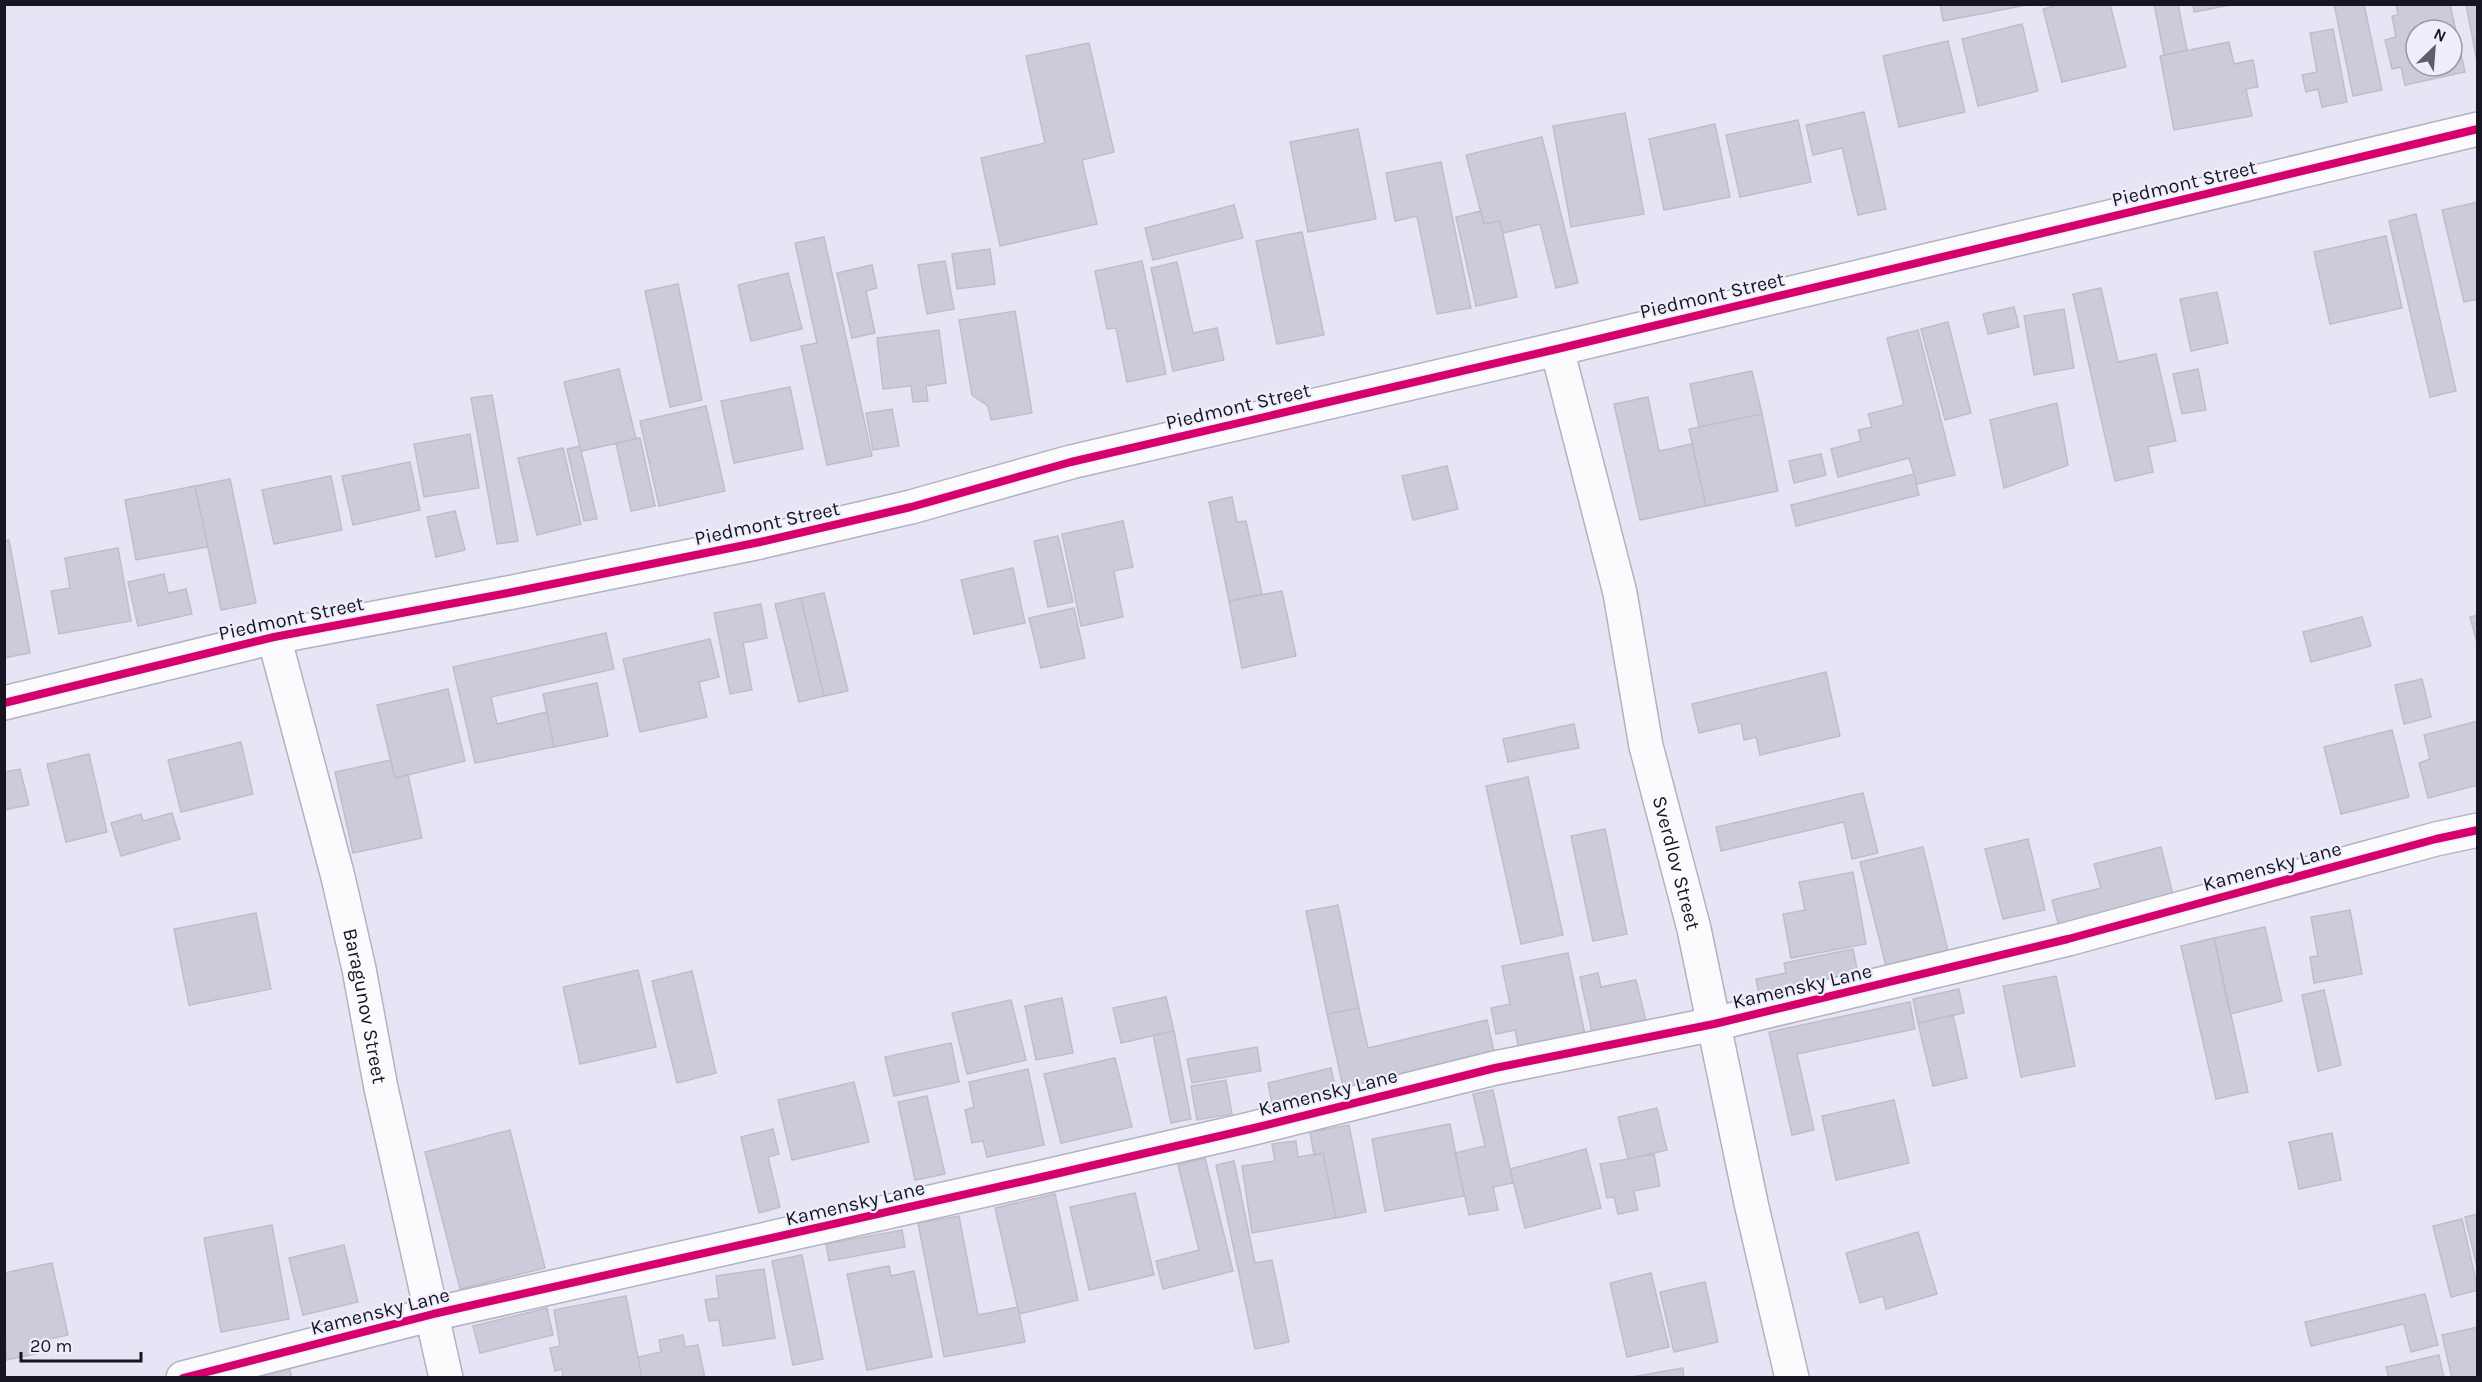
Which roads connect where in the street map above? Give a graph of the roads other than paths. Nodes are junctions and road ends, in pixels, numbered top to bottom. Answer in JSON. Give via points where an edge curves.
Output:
{"nodes":[{"id":1,"x":2478,"y":129,"type":"edge"},
{"id":2,"x":1557,"y":349,"type":"junction"},
{"id":3,"x":274,"y":637,"type":"junction"},
{"id":4,"x":4,"y":703,"type":"edge"},
{"id":5,"x":2478,"y":830,"type":"edge"},
{"id":6,"x":1714,"y":1024,"type":"junction"},
{"id":7,"x":433,"y":1314,"type":"junction"},
{"id":8,"x":183,"y":1377,"type":"edge"},
{"id":9,"x":446,"y":1377,"type":"edge"},
{"id":10,"x":1792,"y":1377,"type":"edge"}],
"edges":[{"from":1,"to":2,"type":"street","name":"Piedmont Street"},
{"from":2,"to":3,"type":"street","name":"Piedmont Street","via":[[1071,462],[911,507],[760,542]]},
{"from":2,"to":6,"type":"street","name":"Sverdlov Street","via":[[1620,593],[1646,746],[1694,929]]},
{"from":3,"to":4,"type":"street","name":"Piedmont Street"},
{"from":3,"to":7,"type":"street","name":"Baragunov Street","via":[[338,877],[383,1099]]},
{"from":5,"to":6,"type":"street","name":"Kamensky Lane","via":[[2068,939]]},
{"from":6,"to":7,"type":"street","name":"Kamensky Lane","via":[[1495,1068],[1040,1177]]},
{"from":6,"to":10,"type":"street","name":"Sverdlov Street"},
{"from":7,"to":8,"type":"street","name":"Kamensky Lane"},
{"from":7,"to":9,"type":"street","name":"Baragunov Street"}]}
